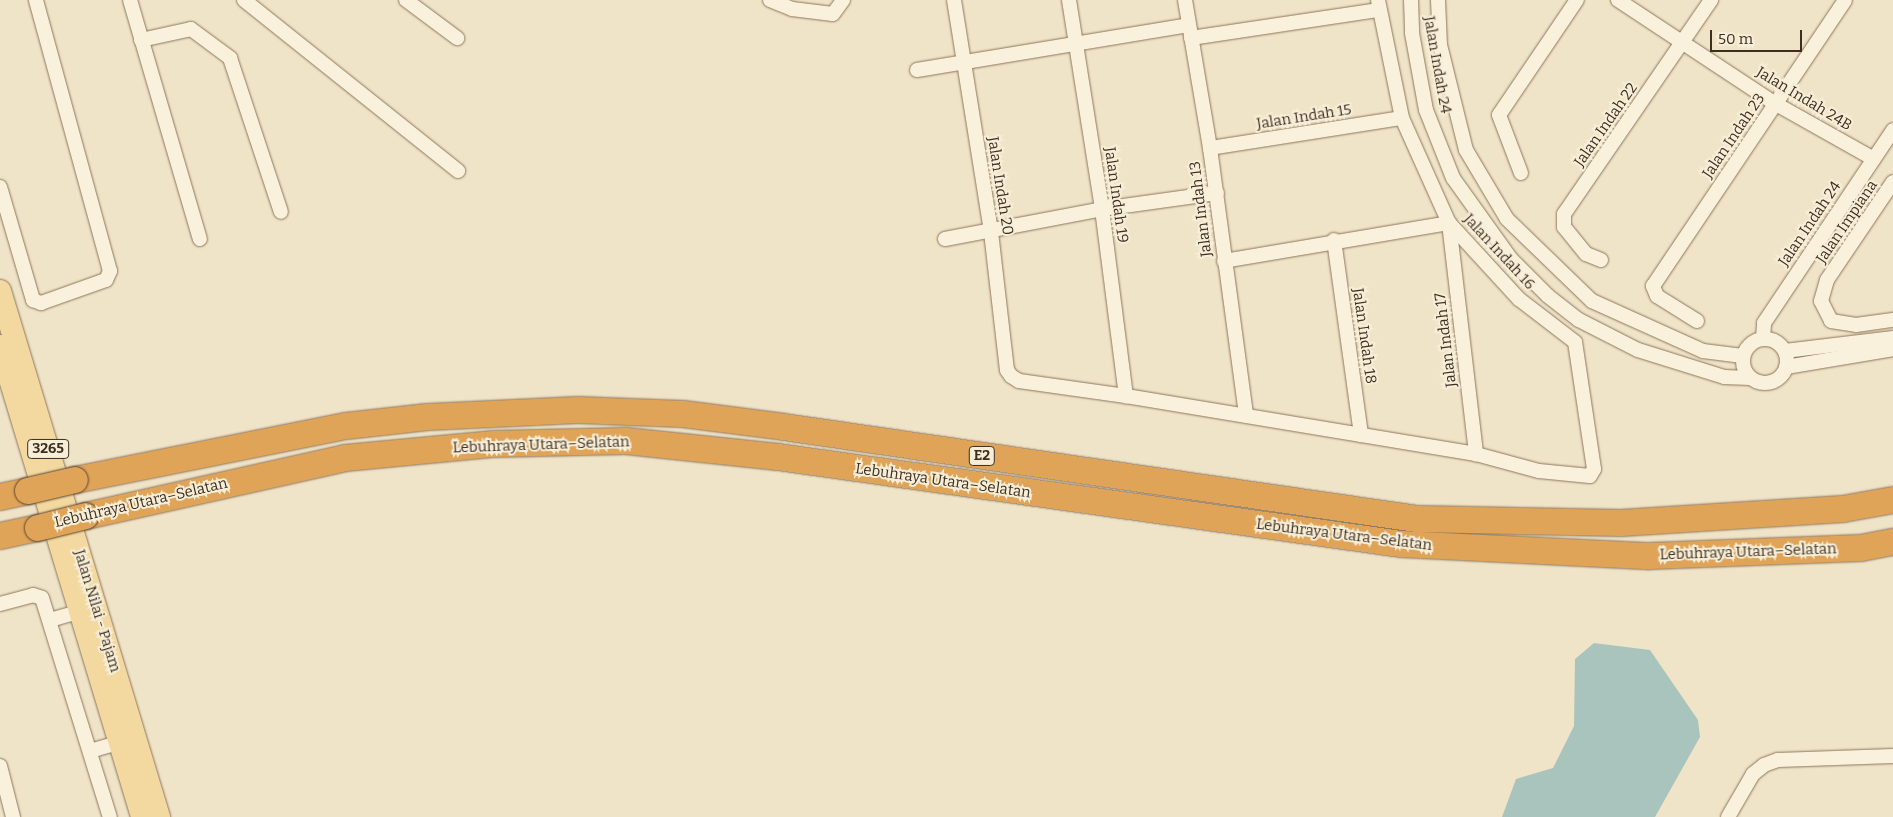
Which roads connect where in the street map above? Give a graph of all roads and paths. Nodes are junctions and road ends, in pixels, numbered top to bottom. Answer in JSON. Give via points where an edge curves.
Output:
{"nodes":[{"id":1,"x":36,"y":0,"type":"edge"},
{"id":2,"x":130,"y":0,"type":"edge"},
{"id":3,"x":244,"y":0,"type":"edge"},
{"id":4,"x":406,"y":0,"type":"edge"},
{"id":5,"x":770,"y":0,"type":"edge"},
{"id":6,"x":843,"y":0,"type":"edge"},
{"id":7,"x":954,"y":0,"type":"edge"},
{"id":8,"x":1069,"y":0,"type":"edge"},
{"id":9,"x":1185,"y":0,"type":"edge"},
{"id":10,"x":1411,"y":0,"type":"edge"},
{"id":11,"x":1438,"y":0,"type":"edge"},
{"id":12,"x":1577,"y":0,"type":"edge"},
{"id":13,"x":1618,"y":0,"type":"edge"},
{"id":14,"x":1711,"y":0,"type":"edge"},
{"id":15,"x":1845,"y":0,"type":"edge"},
{"id":16,"x":1378,"y":5,"type":"edge"},
{"id":17,"x":1189,"y":31,"type":"junction"},
{"id":18,"x":457,"y":38,"type":"dead end"},
{"id":19,"x":141,"y":40,"type":"junction"},
{"id":20,"x":1075,"y":41,"type":"junction"},
{"id":21,"x":1683,"y":42,"type":"junction"},
{"id":22,"x":964,"y":60,"type":"junction"},
{"id":23,"x":917,"y":70,"type":"dead end"},
{"id":24,"x":1776,"y":104,"type":"junction"},
{"id":25,"x":1402,"y":118,"type":"junction"},
{"id":26,"x":1893,"y":130,"type":"edge"},
{"id":27,"x":1210,"y":148,"type":"junction"},
{"id":28,"x":1874,"y":159,"type":"junction"},
{"id":29,"x":458,"y":171,"type":"dead end"},
{"id":30,"x":1521,"y":172,"type":"dead end"},
{"id":31,"x":1893,"y":182,"type":"edge"},
{"id":32,"x":0,"y":187,"type":"edge"},
{"id":33,"x":1217,"y":194,"type":"junction"},
{"id":34,"x":1102,"y":209,"type":"junction"},
{"id":35,"x":281,"y":212,"type":"dead end"},
{"id":36,"x":1449,"y":222,"type":"junction"},
{"id":37,"x":991,"y":232,"type":"junction"},
{"id":38,"x":200,"y":239,"type":"dead end"},
{"id":39,"x":945,"y":239,"type":"dead end"},
{"id":40,"x":1334,"y":240,"type":"junction"},
{"id":41,"x":1601,"y":260,"type":"dead end"},
{"id":42,"x":1224,"y":261,"type":"junction"},
{"id":43,"x":0,"y":291,"type":"edge"},
{"id":44,"x":1893,"y":320,"type":"edge"},
{"id":45,"x":1698,"y":321,"type":"dead end"},
{"id":46,"x":1893,"y":338,"type":"edge"},
{"id":47,"x":1763,"y":339,"type":"junction"},
{"id":48,"x":0,"y":346,"type":"edge"},
{"id":49,"x":1893,"y":349,"type":"edge"},
{"id":50,"x":1785,"y":351,"type":"junction"},
{"id":51,"x":1743,"y":356,"type":"junction"},
{"id":52,"x":1786,"y":367,"type":"junction"},
{"id":53,"x":1750,"y":378,"type":"junction"},
{"id":54,"x":1126,"y":396,"type":"junction"},
{"id":55,"x":1246,"y":416,"type":"junction"},
{"id":56,"x":1361,"y":436,"type":"junction"},
{"id":57,"x":1476,"y":454,"type":"junction"},
{"id":58,"x":0,"y":498,"type":"edge"},
{"id":59,"x":1893,"y":500,"type":"edge"},
{"id":60,"x":0,"y":536,"type":"edge"},
{"id":61,"x":1893,"y":542,"type":"edge"},
{"id":62,"x":0,"y":604,"type":"edge"},
{"id":63,"x":78,"y":612,"type":"junction"},
{"id":64,"x":50,"y":620,"type":"junction"},
{"id":65,"x":127,"y":740,"type":"junction"},
{"id":66,"x":90,"y":751,"type":"junction"},
{"id":67,"x":1893,"y":756,"type":"edge"},
{"id":68,"x":0,"y":766,"type":"edge"},
{"id":69,"x":14,"y":817,"type":"edge"},
{"id":70,"x":110,"y":817,"type":"edge"},
{"id":71,"x":142,"y":817,"type":"edge"},
{"id":72,"x":159,"y":817,"type":"edge"},
{"id":73,"x":1728,"y":817,"type":"edge"}],
"edges":[{"from":1,"to":32,"type":"street","via":[[110,271],[106,280],[41,303],[33,300]]},
{"from":2,"to":19,"type":"street"},
{"from":3,"to":29,"type":"street"},
{"from":4,"to":18,"type":"street"},
{"from":5,"to":6,"type":"street","via":[[792,9],[833,14]]},
{"from":7,"to":22,"type":"street","name":"Jalan Indah 20"},
{"from":8,"to":20,"type":"street","name":"Jalan Indah 19"},
{"from":9,"to":17,"type":"street","name":"Jalan Indah 13"},
{"from":10,"to":53,"type":"street","name":"Jalan Indah 24","via":[[1412,33],[1426,110],[1453,178],[1511,259],[1548,296],[1579,320],[1638,350],[1724,377]]},
{"from":11,"to":51,"type":"street","name":"Jalan Indah 24","via":[[1440,45],[1466,150],[1507,219],[1592,301],[1703,351]]},
{"from":12,"to":30,"type":"street","via":[[1499,114]]},
{"from":13,"to":21,"type":"street","name":"Jalan Indah 24B"},
{"from":14,"to":21,"type":"street","name":"Jalan Indah 22"},
{"from":15,"to":24,"type":"street","name":"Jalan Indah 23"},
{"from":16,"to":17,"type":"street"},
{"from":16,"to":25,"type":"street"},
{"from":17,"to":20,"type":"street"},
{"from":17,"to":27,"type":"street","name":"Jalan Indah 13"},
{"from":19,"to":35,"type":"street","via":[[191,29],[230,58]]},
{"from":19,"to":38,"type":"street"},
{"from":20,"to":22,"type":"street"},
{"from":20,"to":34,"type":"street","name":"Jalan Indah 19"},
{"from":21,"to":24,"type":"street","name":"Jalan Indah 24B"},
{"from":21,"to":41,"type":"street","name":"Jalan Indah 22","via":[[1564,214],[1564,227],[1586,254]]},
{"from":22,"to":23,"type":"street"},
{"from":22,"to":37,"type":"street","name":"Jalan Indah 20"},
{"from":24,"to":28,"type":"street","name":"Jalan Indah 24B"},
{"from":24,"to":45,"type":"street","name":"Jalan Indah 23","via":[[1652,291]]},
{"from":25,"to":27,"type":"street","name":"Jalan Indah 15"},
{"from":25,"to":36,"type":"street"},
{"from":26,"to":28,"type":"street","name":"Jalan Indah 24"},
{"from":27,"to":33,"type":"street","name":"Jalan Indah 13"},
{"from":28,"to":47,"type":"street","name":"Jalan Indah 24","via":[[1764,323]]},
{"from":31,"to":44,"type":"street","name":"Jalan Impiana","via":[[1827,280],[1821,301],[1831,321],[1856,325]]},
{"from":33,"to":34,"type":"street"},
{"from":33,"to":42,"type":"street","name":"Jalan Indah 13"},
{"from":34,"to":37,"type":"street"},
{"from":34,"to":54,"type":"street","name":"Jalan Indah 19"},
{"from":36,"to":40,"type":"street","name":"Jalan Indah 16"},
{"from":36,"to":57,"type":"street","name":"Jalan Indah 17"},
{"from":36,"to":57,"type":"street","name":"Jalan Indah 16","via":[[1519,299],[1574,342],[1594,468],[1590,476],[1539,471]]},
{"from":37,"to":39,"type":"street"},
{"from":37,"to":54,"type":"street","name":"Jalan Indah 20","via":[[1007,370],[1011,376],[1019,381]]},
{"from":40,"to":42,"type":"street","name":"Jalan Indah 16"},
{"from":40,"to":56,"type":"street","name":"Jalan Indah 18"},
{"from":42,"to":55,"type":"street","name":"Jalan Indah 13"},
{"from":43,"to":65,"type":"main road","name":"Jalan Nilai - Pajam","number":"3265"},
{"from":46,"to":50,"type":"street"},
{"from":47,"to":50,"type":"street","via":[[1774,341]]},
{"from":47,"to":51,"type":"street","via":[[1749,345]]},
{"from":48,"to":63,"type":"main road","name":"Jalan Nilai - Pajam","number":"3265"},
{"from":49,"to":52,"type":"street"},
{"from":50,"to":52,"type":"street"},
{"from":51,"to":53,"type":"street","via":[[1743,368]]},
{"from":52,"to":53,"type":"street","via":[[1774,382],[1761,384]]},
{"from":54,"to":55,"type":"street"},
{"from":55,"to":56,"type":"street"},
{"from":56,"to":57,"type":"street"},
{"from":58,"to":59,"type":"highway","name":"Lebuhraya Utara–Selatan","number":"E2","bridge":true,"via":[[74,480],[346,426],[448,415],[578,410],[683,414],[784,427],[1418,519],[1621,523],[1843,509]]},
{"from":60,"to":61,"type":"highway","name":"Lebuhraya Utara–Selatan","number":"E2","bridge":true,"via":[[344,458],[494,444],[626,441],[778,457],[1401,544],[1650,556],[1861,548]]},
{"from":62,"to":64,"type":"street","via":[[39,595]]},
{"from":63,"to":64,"type":"street"},
{"from":63,"to":65,"type":"main road","name":"Jalan Nilai - Pajam","number":"3265"},
{"from":64,"to":66,"type":"street"},
{"from":65,"to":66,"type":"street"},
{"from":65,"to":71,"type":"main road","name":"Jalan Nilai - Pajam","number":"3265"},
{"from":65,"to":72,"type":"main road","name":"Jalan Nilai - Pajam","number":"3265"},
{"from":66,"to":70,"type":"street"},
{"from":67,"to":73,"type":"street","via":[[1778,760],[1764,765],[1753,774]]},
{"from":68,"to":69,"type":"street"}]}
